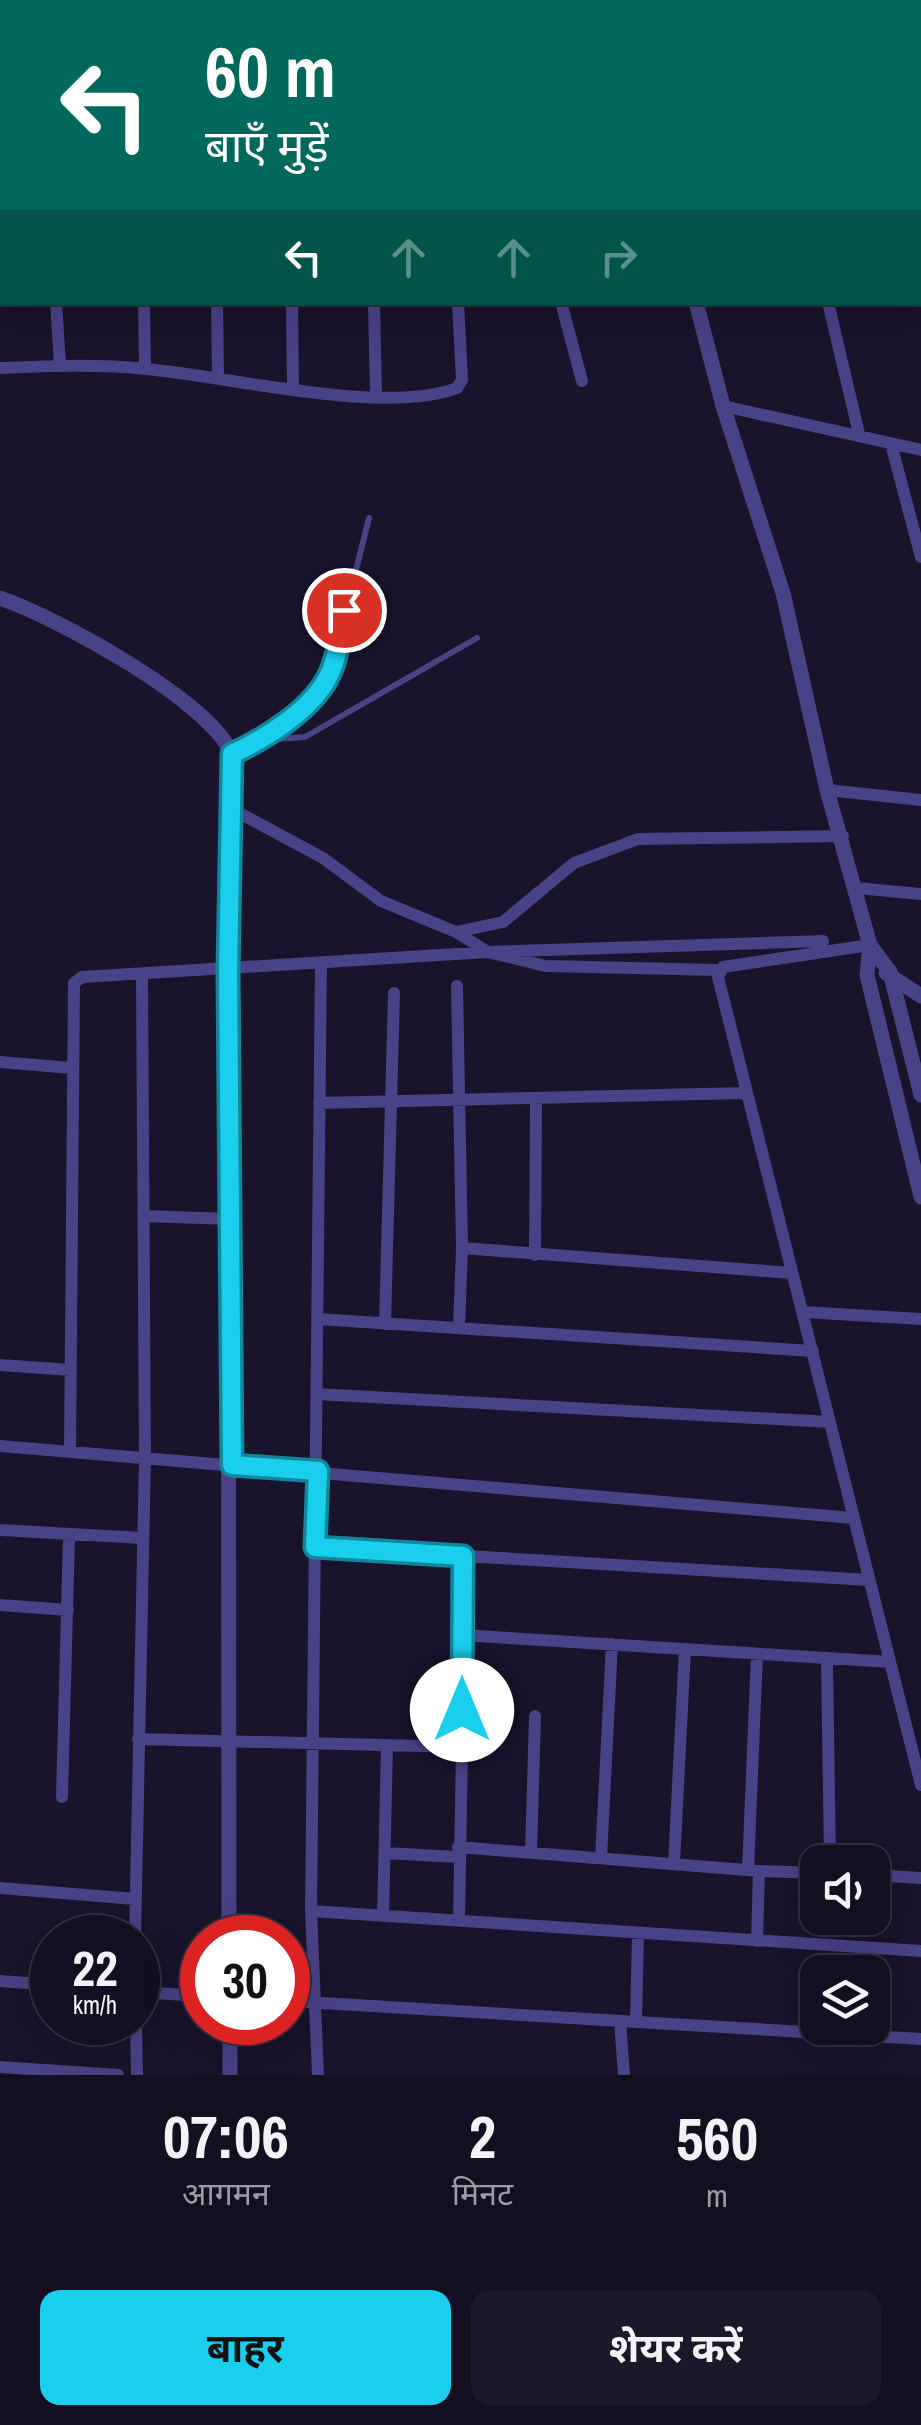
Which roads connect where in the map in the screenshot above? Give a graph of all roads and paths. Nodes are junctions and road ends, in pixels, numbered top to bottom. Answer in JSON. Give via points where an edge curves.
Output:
{"nodes":[{"id":1,"x":56,"y":305,"type":"edge"},
{"id":2,"x":144,"y":305,"type":"edge"},
{"id":3,"x":217,"y":305,"type":"edge"},
{"id":4,"x":292,"y":305,"type":"edge"},
{"id":5,"x":374,"y":305,"type":"edge"},
{"id":6,"x":458,"y":305,"type":"edge"},
{"id":7,"x":562,"y":305,"type":"edge"},
{"id":8,"x":697,"y":305,"type":"edge"},
{"id":9,"x":829,"y":305,"type":"edge"},
{"id":10,"x":60,"y":365,"type":"junction"},
{"id":11,"x":0,"y":368,"type":"edge"},
{"id":12,"x":145,"y":369,"type":"junction"},
{"id":13,"x":218,"y":379,"type":"junction"},
{"id":14,"x":582,"y":381,"type":"dead end"},
{"id":15,"x":293,"y":389,"type":"junction"},
{"id":16,"x":376,"y":395,"type":"junction"},
{"id":17,"x":722,"y":406,"type":"junction"},
{"id":18,"x":859,"y":434,"type":"junction"},
{"id":19,"x":891,"y":444,"type":"junction"},
{"id":20,"x":921,"y":450,"type":"edge"},
{"id":21,"x":369,"y":518,"type":"dead end"},
{"id":22,"x":921,"y":557,"type":"edge"},
{"id":23,"x":0,"y":598,"type":"edge"},
{"id":24,"x":476,"y":638,"type":"dead end"},
{"id":25,"x":261,"y":740,"type":"junction"},
{"id":26,"x":232,"y":754,"type":"junction"},
{"id":27,"x":828,"y":790,"type":"junction"},
{"id":28,"x":921,"y":800,"type":"edge"},
{"id":29,"x":230,"y":808,"type":"junction"},
{"id":30,"x":843,"y":836,"type":"junction"},
{"id":31,"x":856,"y":888,"type":"junction"},
{"id":32,"x":921,"y":894,"type":"edge"},
{"id":33,"x":456,"y":932,"type":"junction"},
{"id":34,"x":824,"y":940,"type":"dead end"},
{"id":35,"x":870,"y":945,"type":"junction"},
{"id":36,"x":488,"y":952,"type":"junction"},
{"id":37,"x":320,"y":963,"type":"junction"},
{"id":38,"x":719,"y":970,"type":"junction"},
{"id":39,"x":228,"y":971,"type":"junction"},
{"id":40,"x":890,"y":972,"type":"junction"},
{"id":41,"x":142,"y":975,"type":"junction"},
{"id":42,"x":867,"y":975,"type":"junction"},
{"id":43,"x":457,"y":986,"type":"dead end"},
{"id":44,"x":394,"y":993,"type":"dead end"},
{"id":45,"x":921,"y":996,"type":"edge"},
{"id":46,"x":0,"y":1062,"type":"edge"},
{"id":47,"x":70,"y":1068,"type":"junction"},
{"id":48,"x":745,"y":1093,"type":"junction"},
{"id":49,"x":921,"y":1095,"type":"edge"},
{"id":50,"x":536,"y":1098,"type":"junction"},
{"id":51,"x":461,"y":1099,"type":"junction"},
{"id":52,"x":390,"y":1101,"type":"junction"},
{"id":53,"x":319,"y":1102,"type":"junction"},
{"id":54,"x":921,"y":1197,"type":"edge"},
{"id":55,"x":143,"y":1216,"type":"junction"},
{"id":56,"x":230,"y":1219,"type":"junction"},
{"id":57,"x":462,"y":1248,"type":"junction"},
{"id":58,"x":535,"y":1255,"type":"junction"},
{"id":59,"x":792,"y":1272,"type":"junction"},
{"id":60,"x":803,"y":1312,"type":"junction"},
{"id":61,"x":317,"y":1319,"type":"junction"},
{"id":62,"x":921,"y":1319,"type":"edge"},
{"id":63,"x":385,"y":1324,"type":"junction"},
{"id":64,"x":459,"y":1328,"type":"junction"},
{"id":65,"x":813,"y":1350,"type":"junction"},
{"id":66,"x":0,"y":1365,"type":"edge"},
{"id":67,"x":70,"y":1370,"type":"junction"},
{"id":68,"x":316,"y":1394,"type":"junction"},
{"id":69,"x":830,"y":1422,"type":"junction"},
{"id":70,"x":0,"y":1446,"type":"edge"},
{"id":71,"x":70,"y":1452,"type":"junction"},
{"id":72,"x":145,"y":1458,"type":"junction"},
{"id":73,"x":232,"y":1465,"type":"junction"},
{"id":74,"x":318,"y":1471,"type":"junction"},
{"id":75,"x":853,"y":1518,"type":"junction"},
{"id":76,"x":0,"y":1530,"type":"edge"},
{"id":77,"x":69,"y":1536,"type":"junction"},
{"id":78,"x":142,"y":1538,"type":"junction"},
{"id":79,"x":315,"y":1547,"type":"junction"},
{"id":80,"x":463,"y":1556,"type":"junction"},
{"id":81,"x":869,"y":1580,"type":"junction"},
{"id":82,"x":0,"y":1605,"type":"edge"},
{"id":83,"x":68,"y":1610,"type":"junction"},
{"id":84,"x":462,"y":1634,"type":"junction"},
{"id":85,"x":612,"y":1644,"type":"junction"},
{"id":86,"x":684,"y":1649,"type":"junction"},
{"id":87,"x":757,"y":1654,"type":"junction"},
{"id":88,"x":827,"y":1660,"type":"junction"},
{"id":89,"x":890,"y":1662,"type":"junction"},
{"id":90,"x":535,"y":1716,"type":"dead end"},
{"id":91,"x":138,"y":1739,"type":"junction"},
{"id":92,"x":227,"y":1743,"type":"junction"},
{"id":93,"x":313,"y":1746,"type":"junction"},
{"id":94,"x":388,"y":1746,"type":"junction"},
{"id":95,"x":462,"y":1747,"type":"junction"},
{"id":96,"x":921,"y":1784,"type":"edge"},
{"id":97,"x":62,"y":1798,"type":"dead end"},
{"id":98,"x":830,"y":1845,"type":"edge"},
{"id":99,"x":458,"y":1852,"type":"junction"},
{"id":100,"x":531,"y":1852,"type":"junction"},
{"id":101,"x":384,"y":1854,"type":"junction"},
{"id":102,"x":601,"y":1858,"type":"junction"},
{"id":103,"x":674,"y":1864,"type":"junction"},
{"id":104,"x":753,"y":1870,"type":"junction"},
{"id":105,"x":800,"y":1871,"type":"edge"},
{"id":106,"x":890,"y":1876,"type":"edge"},
{"id":107,"x":921,"y":1878,"type":"edge"},
{"id":108,"x":0,"y":1888,"type":"edge"},
{"id":109,"x":135,"y":1899,"type":"junction"},
{"id":110,"x":311,"y":1911,"type":"junction"},
{"id":111,"x":135,"y":1915,"type":"edge"},
{"id":112,"x":229,"y":1915,"type":"edge"},
{"id":113,"x":383,"y":1916,"type":"junction"},
{"id":114,"x":458,"y":1921,"type":"junction"},
{"id":115,"x":638,"y":1934,"type":"junction"},
{"id":116,"x":757,"y":1941,"type":"junction"},
{"id":117,"x":921,"y":1950,"type":"edge"},
{"id":118,"x":0,"y":1982,"type":"edge"},
{"id":119,"x":30,"y":1984,"type":"edge"},
{"id":120,"x":310,"y":2002,"type":"edge"},
{"id":121,"x":315,"y":2002,"type":"junction"},
{"id":122,"x":620,"y":2021,"type":"junction"},
{"id":123,"x":636,"y":2022,"type":"junction"},
{"id":124,"x":921,"y":2039,"type":"edge"},
{"id":125,"x":136,"y":2045,"type":"edge"},
{"id":126,"x":230,"y":2045,"type":"edge"},
{"id":127,"x":0,"y":2066,"type":"edge"},
{"id":128,"x":118,"y":2075,"type":"edge"},
{"id":129,"x":137,"y":2075,"type":"edge"},
{"id":130,"x":230,"y":2075,"type":"edge"},
{"id":131,"x":318,"y":2075,"type":"edge"},
{"id":132,"x":624,"y":2075,"type":"edge"}],
"edges":[{"from":1,"to":10,"type":"street"},
{"from":2,"to":12,"type":"street"},
{"from":3,"to":13,"type":"street"},
{"from":4,"to":15,"type":"street"},
{"from":5,"to":16,"type":"street"},
{"from":6,"to":16,"type":"street","via":[[458,388]]},
{"from":7,"to":14,"type":"street"},
{"from":8,"to":17,"type":"street"},
{"from":9,"to":18,"type":"street"},
{"from":10,"to":11,"type":"street"},
{"from":10,"to":12,"type":"street"},
{"from":12,"to":13,"type":"street"},
{"from":13,"to":15,"type":"street"},
{"from":15,"to":16,"type":"street"},
{"from":17,"to":18,"type":"street"},
{"from":17,"to":27,"type":"street","via":[[782,593]]},
{"from":18,"to":19,"type":"street"},
{"from":19,"to":20,"type":"street"},
{"from":19,"to":22,"type":"street"},
{"from":21,"to":25,"type":"lane","via":[[330,674]]},
{"from":23,"to":26,"type":"street","via":[[58,622],[193,708],[224,736]]},
{"from":24,"to":25,"type":"lane","via":[[305,738]]},
{"from":25,"to":26,"type":"lane"},
{"from":26,"to":29,"type":"street"},
{"from":27,"to":28,"type":"street"},
{"from":27,"to":30,"type":"street"},
{"from":29,"to":33,"type":"street","via":[[323,858],[381,901]]},
{"from":29,"to":39,"type":"street"},
{"from":30,"to":31,"type":"street"},
{"from":30,"to":33,"type":"street","via":[[638,839],[574,863],[517,914]]},
{"from":31,"to":32,"type":"street"},
{"from":31,"to":35,"type":"street"},
{"from":33,"to":36,"type":"street"},
{"from":34,"to":36,"type":"street"},
{"from":35,"to":38,"type":"street"},
{"from":35,"to":40,"type":"street"},
{"from":35,"to":42,"type":"street"},
{"from":36,"to":37,"type":"street"},
{"from":36,"to":38,"type":"street","via":[[545,966]]},
{"from":37,"to":39,"type":"street"},
{"from":37,"to":53,"type":"street"},
{"from":38,"to":48,"type":"street"},
{"from":39,"to":41,"type":"street"},
{"from":39,"to":56,"type":"street"},
{"from":40,"to":42,"type":"street"},
{"from":40,"to":45,"type":"street"},
{"from":40,"to":49,"type":"street"},
{"from":41,"to":47,"type":"street","via":[[74,983]]},
{"from":41,"to":55,"type":"street"},
{"from":42,"to":54,"type":"street"},
{"from":43,"to":51,"type":"street"},
{"from":44,"to":52,"type":"street"},
{"from":46,"to":47,"type":"street"},
{"from":47,"to":67,"type":"street"},
{"from":48,"to":50,"type":"street"},
{"from":48,"to":59,"type":"street"},
{"from":50,"to":51,"type":"street"},
{"from":50,"to":58,"type":"street"},
{"from":51,"to":52,"type":"street"},
{"from":51,"to":57,"type":"street"},
{"from":52,"to":53,"type":"street"},
{"from":52,"to":63,"type":"street"},
{"from":53,"to":61,"type":"street"},
{"from":55,"to":56,"type":"street"},
{"from":55,"to":72,"type":"street"},
{"from":56,"to":73,"type":"street"},
{"from":57,"to":58,"type":"street"},
{"from":57,"to":64,"type":"street"},
{"from":58,"to":59,"type":"street"},
{"from":59,"to":60,"type":"street"},
{"from":60,"to":62,"type":"street"},
{"from":60,"to":65,"type":"street"},
{"from":61,"to":63,"type":"street"},
{"from":61,"to":68,"type":"street"},
{"from":63,"to":64,"type":"street"},
{"from":64,"to":65,"type":"street"},
{"from":65,"to":69,"type":"street"},
{"from":66,"to":67,"type":"street"},
{"from":67,"to":71,"type":"street"},
{"from":68,"to":69,"type":"street"},
{"from":68,"to":74,"type":"street"},
{"from":69,"to":75,"type":"street"},
{"from":70,"to":71,"type":"street"},
{"from":71,"to":72,"type":"street"},
{"from":72,"to":73,"type":"street"},
{"from":72,"to":78,"type":"street"},
{"from":73,"to":74,"type":"street"},
{"from":73,"to":92,"type":"street"},
{"from":74,"to":75,"type":"street"},
{"from":74,"to":79,"type":"street"},
{"from":75,"to":81,"type":"street"},
{"from":76,"to":77,"type":"street"},
{"from":77,"to":78,"type":"street"},
{"from":77,"to":83,"type":"street"},
{"from":78,"to":91,"type":"street"},
{"from":79,"to":80,"type":"street"},
{"from":79,"to":93,"type":"street"},
{"from":80,"to":81,"type":"street"},
{"from":80,"to":84,"type":"street"},
{"from":81,"to":89,"type":"street"},
{"from":82,"to":83,"type":"street"},
{"from":83,"to":97,"type":"street"},
{"from":84,"to":85,"type":"street"},
{"from":84,"to":95,"type":"street"},
{"from":85,"to":86,"type":"street"},
{"from":85,"to":102,"type":"street"},
{"from":86,"to":87,"type":"street"},
{"from":86,"to":103,"type":"street"},
{"from":87,"to":88,"type":"street"},
{"from":87,"to":104,"type":"street"},
{"from":88,"to":89,"type":"street"},
{"from":88,"to":98,"type":"street"},
{"from":89,"to":96,"type":"street"},
{"from":90,"to":100,"type":"street"},
{"from":91,"to":92,"type":"street"},
{"from":91,"to":109,"type":"street"},
{"from":92,"to":93,"type":"street"},
{"from":92,"to":112,"type":"street"},
{"from":93,"to":94,"type":"street"},
{"from":93,"to":110,"type":"street"},
{"from":94,"to":95,"type":"street"},
{"from":94,"to":101,"type":"street"},
{"from":95,"to":99,"type":"street"},
{"from":99,"to":100,"type":"street"},
{"from":99,"to":101,"type":"street"},
{"from":99,"to":114,"type":"street"},
{"from":100,"to":102,"type":"street"},
{"from":101,"to":113,"type":"street"},
{"from":102,"to":103,"type":"street"},
{"from":103,"to":104,"type":"street"},
{"from":104,"to":105,"type":"street"},
{"from":104,"to":116,"type":"street"},
{"from":106,"to":107,"type":"street"},
{"from":108,"to":109,"type":"street"},
{"from":109,"to":111,"type":"street"},
{"from":110,"to":113,"type":"street"},
{"from":110,"to":121,"type":"street"},
{"from":113,"to":114,"type":"street"},
{"from":114,"to":115,"type":"street"},
{"from":115,"to":116,"type":"street"},
{"from":115,"to":123,"type":"street"},
{"from":116,"to":117,"type":"street"},
{"from":118,"to":119,"type":"street"},
{"from":120,"to":121,"type":"street"},
{"from":121,"to":122,"type":"street"},
{"from":121,"to":131,"type":"street"},
{"from":122,"to":123,"type":"street"},
{"from":122,"to":132,"type":"street"},
{"from":123,"to":124,"type":"street"},
{"from":125,"to":129,"type":"street"},
{"from":126,"to":130,"type":"street"},
{"from":127,"to":128,"type":"street"}]}
